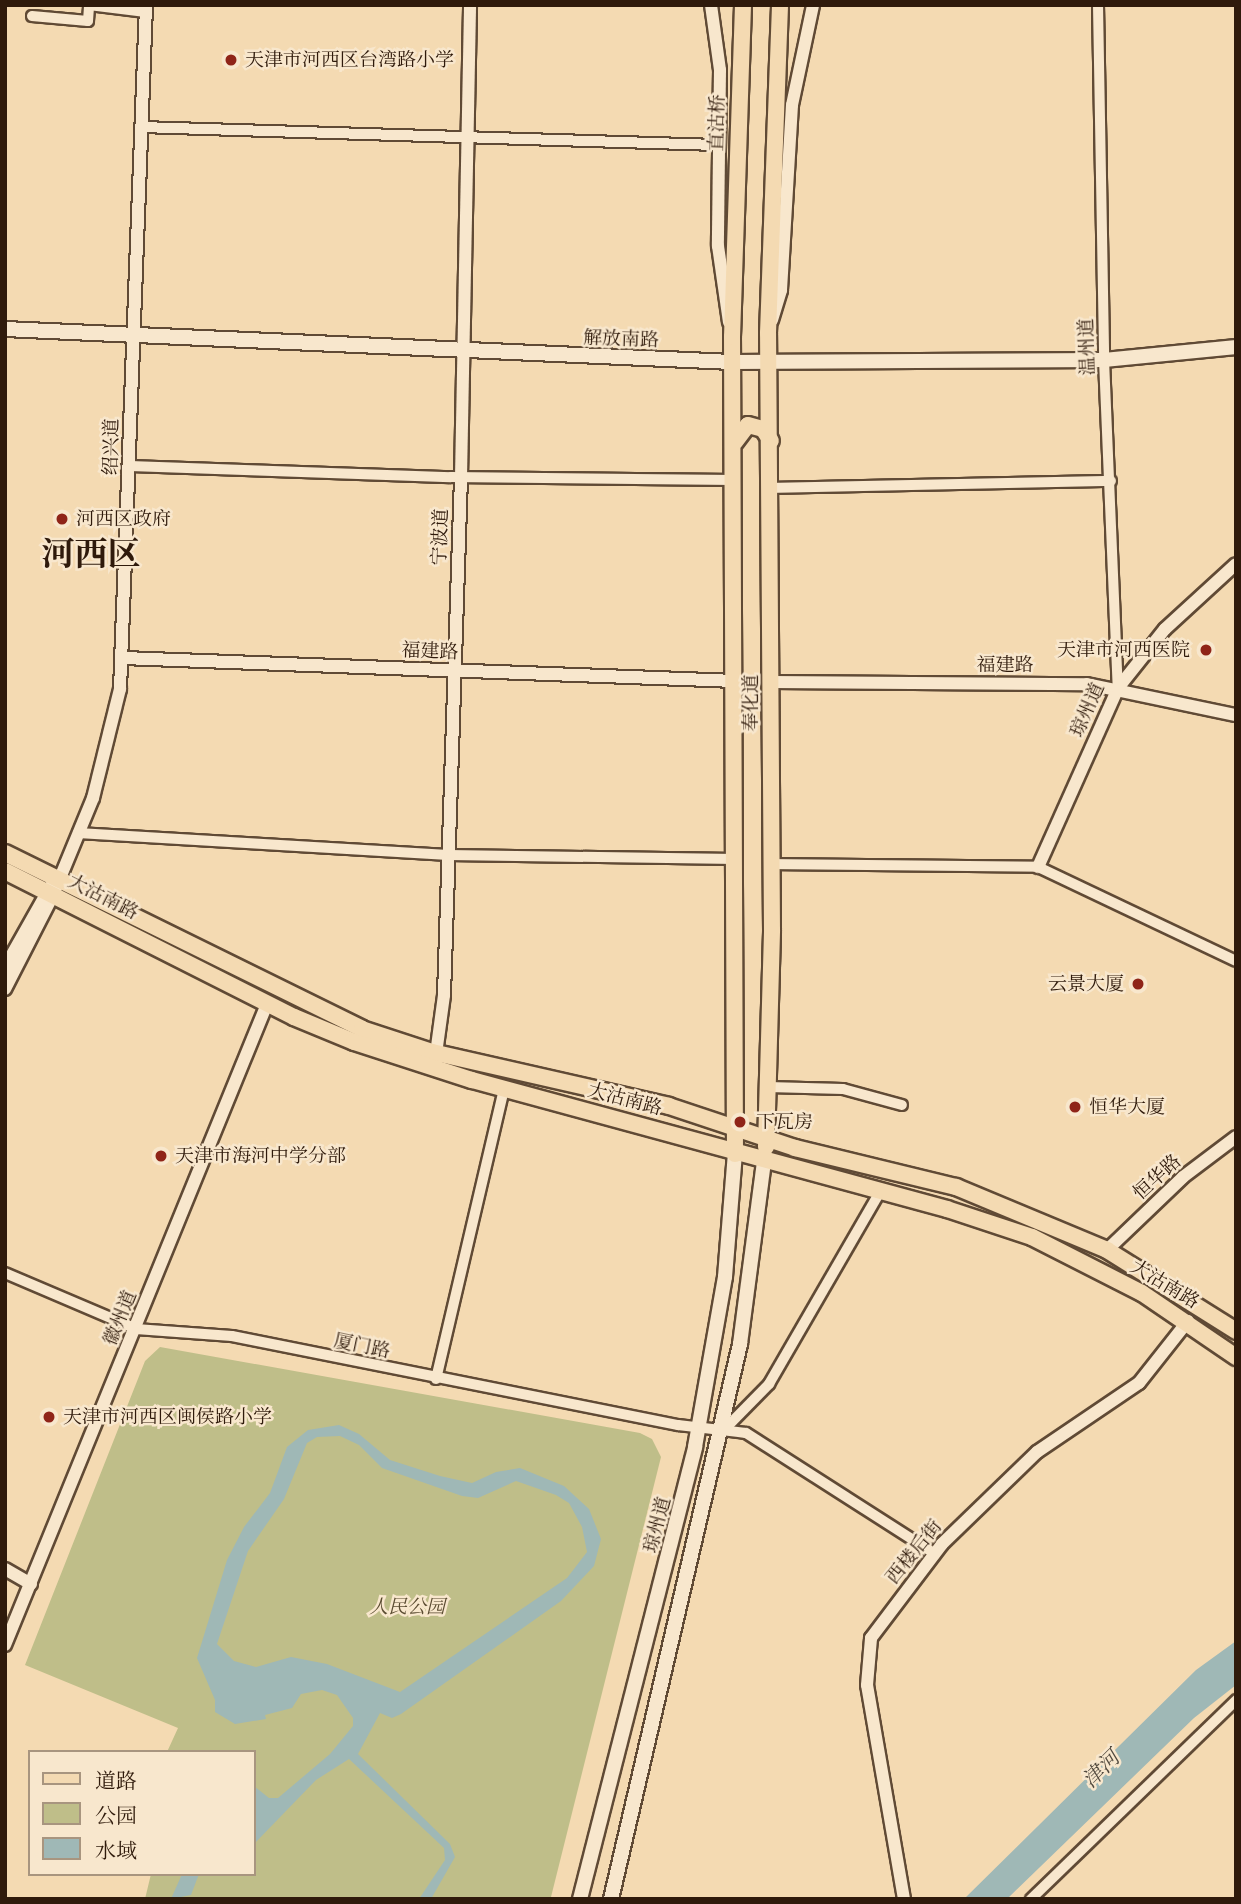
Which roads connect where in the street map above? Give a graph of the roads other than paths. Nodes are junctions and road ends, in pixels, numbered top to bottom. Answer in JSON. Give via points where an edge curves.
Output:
{"nodes":[{"id":1,"x":470,"y":5,"type":"edge"},
{"id":2,"x":711,"y":5,"type":"edge"},
{"id":3,"x":743,"y":5,"type":"edge"},
{"id":4,"x":780,"y":5,"type":"edge"},
{"id":5,"x":813,"y":5,"type":"edge"},
{"id":6,"x":1098,"y":5,"type":"edge"},
{"id":7,"x":89,"y":6,"type":"edge"},
{"id":8,"x":146,"y":9,"type":"edge"},
{"id":9,"x":32,"y":16,"type":"dead end"},
{"id":10,"x":141,"y":127,"type":"junction"},
{"id":11,"x":467,"y":135,"type":"junction"},
{"id":12,"x":718,"y":145,"type":"junction"},
{"id":13,"x":734,"y":243,"type":"joint"},
{"id":14,"x":5,"y":329,"type":"edge"},
{"id":15,"x":768,"y":333,"type":"junction"},
{"id":16,"x":132,"y":337,"type":"junction"},
{"id":17,"x":732,"y":337,"type":"junction"},
{"id":18,"x":1236,"y":347,"type":"edge"},
{"id":19,"x":462,"y":352,"type":"junction"},
{"id":20,"x":1104,"y":360,"type":"junction"},
{"id":21,"x":733,"y":362,"type":"junction"},
{"id":22,"x":769,"y":363,"type":"junction"},
{"id":23,"x":771,"y":442,"type":"junction"},
{"id":24,"x":734,"y":445,"type":"junction"},
{"id":25,"x":130,"y":466,"type":"junction"},
{"id":26,"x":461,"y":477,"type":"junction"},
{"id":27,"x":735,"y":480,"type":"junction"},
{"id":28,"x":1111,"y":481,"type":"junction"},
{"id":29,"x":772,"y":488,"type":"junction"},
{"id":30,"x":1236,"y":564,"type":"edge"},
{"id":31,"x":123,"y":658,"type":"junction"},
{"id":32,"x":455,"y":672,"type":"junction"},
{"id":33,"x":735,"y":681,"type":"junction"},
{"id":34,"x":772,"y":682,"type":"junction"},
{"id":35,"x":1118,"y":688,"type":"junction"},
{"id":36,"x":1236,"y":715,"type":"edge"},
{"id":37,"x":78,"y":833,"type":"junction"},
{"id":38,"x":5,"y":853,"type":"edge"},
{"id":39,"x":449,"y":855,"type":"junction"},
{"id":40,"x":736,"y":859,"type":"junction"},
{"id":41,"x":771,"y":864,"type":"junction"},
{"id":42,"x":1038,"y":867,"type":"junction"},
{"id":43,"x":5,"y":871,"type":"edge"},
{"id":44,"x":57,"y":879,"type":"junction"},
{"id":45,"x":49,"y":893,"type":"junction"},
{"id":46,"x":1236,"y":961,"type":"edge"},
{"id":47,"x":5,"y":967,"type":"edge"},
{"id":48,"x":5,"y":989,"type":"edge"},
{"id":49,"x":267,"y":1004,"type":"junction"},
{"id":50,"x":435,"y":1061,"type":"junction"},
{"id":51,"x":768,"y":1087,"type":"junction"},
{"id":52,"x":504,"y":1089,"type":"junction"},
{"id":53,"x":902,"y":1105,"type":"dead end"},
{"id":54,"x":736,"y":1127,"type":"junction"},
{"id":55,"x":1236,"y":1137,"type":"edge"},
{"id":56,"x":767,"y":1138,"type":"junction"},
{"id":57,"x":735,"y":1154,"type":"junction"},
{"id":58,"x":764,"y":1163,"type":"junction"},
{"id":59,"x":880,"y":1192,"type":"junction"},
{"id":60,"x":1107,"y":1250,"type":"junction"},
{"id":61,"x":5,"y":1273,"type":"edge"},
{"id":62,"x":1188,"y":1321,"type":"junction"},
{"id":63,"x":135,"y":1329,"type":"junction"},
{"id":64,"x":1236,"y":1331,"type":"edge"},
{"id":65,"x":1236,"y":1357,"type":"edge"},
{"id":66,"x":436,"y":1379,"type":"junction"},
{"id":67,"x":699,"y":1429,"type":"junction"},
{"id":68,"x":721,"y":1433,"type":"junction"},
{"id":69,"x":935,"y":1554,"type":"junction"},
{"id":70,"x":5,"y":1570,"type":"edge"},
{"id":71,"x":32,"y":1584,"type":"junction"},
{"id":72,"x":5,"y":1645,"type":"edge"},
{"id":73,"x":1236,"y":1700,"type":"edge"},
{"id":74,"x":580,"y":1899,"type":"edge"},
{"id":75,"x":611,"y":1899,"type":"edge"},
{"id":76,"x":904,"y":1899,"type":"edge"},
{"id":77,"x":1031,"y":1899,"type":"edge"}],
"edges":[{"from":1,"to":11,"type":"street","name":"宁波道"},
{"from":2,"to":12,"type":"street","via":[[720,70]]},
{"from":3,"to":13,"type":"main road","name":"直沽桥"},
{"from":4,"to":15,"type":"main road","name":"奉化道"},
{"from":5,"to":15,"type":"street","via":[[792,105],[781,290]]},
{"from":6,"to":20,"type":"street","name":"温州道"},
{"from":7,"to":8,"type":"street"},
{"from":7,"to":9,"type":"street","via":[[88,21]]},
{"from":8,"to":10,"type":"street","name":"绍兴道"},
{"from":10,"to":11,"type":"street"},
{"from":10,"to":16,"type":"street","name":"绍兴道"},
{"from":11,"to":12,"type":"street"},
{"from":11,"to":19,"type":"street","name":"宁波道"},
{"from":12,"to":17,"type":"street","via":[[721,291]]},
{"from":13,"to":17,"type":"main road","name":"奉化道"},
{"from":14,"to":16,"type":"main road","name":"解放南路"},
{"from":15,"to":22,"type":"main road","name":"奉化道"},
{"from":16,"to":19,"type":"main road","name":"解放南路"},
{"from":16,"to":25,"type":"street","name":"绍兴道"},
{"from":17,"to":21,"type":"main road","name":"奉化道"},
{"from":18,"to":20,"type":"main road","name":"解放南路"},
{"from":19,"to":21,"type":"main road","name":"解放南路"},
{"from":19,"to":26,"type":"street","name":"宁波道"},
{"from":20,"to":22,"type":"main road","name":"解放南路"},
{"from":20,"to":28,"type":"street","name":"温州道"},
{"from":21,"to":22,"type":"main road","name":"解放南路"},
{"from":21,"to":24,"type":"main road","name":"奉化道"},
{"from":22,"to":23,"type":"main road","name":"奉化道"},
{"from":23,"to":24,"type":"main road","via":[[763,429],[748,425],[740,430]]},
{"from":23,"to":29,"type":"main road","name":"奉化道"},
{"from":24,"to":27,"type":"main road","name":"奉化道"},
{"from":25,"to":26,"type":"street"},
{"from":25,"to":31,"type":"street","name":"绍兴道"},
{"from":26,"to":27,"type":"street"},
{"from":26,"to":32,"type":"street","name":"宁波道"},
{"from":27,"to":33,"type":"main road","name":"奉化道"},
{"from":28,"to":29,"type":"street"},
{"from":28,"to":35,"type":"street","name":"温州道"},
{"from":29,"to":34,"type":"main road","name":"奉化道"},
{"from":30,"to":35,"type":"street","name":"琼州道","via":[[1165,629]]},
{"from":31,"to":32,"type":"street","name":"福建路"},
{"from":31,"to":37,"type":"street","name":"绍兴道","via":[[114,727]]},
{"from":32,"to":33,"type":"street","name":"福建路"},
{"from":32,"to":39,"type":"street","name":"宁波道"},
{"from":33,"to":40,"type":"main road","name":"奉化道"},
{"from":34,"to":35,"type":"street","name":"福建路"},
{"from":34,"to":41,"type":"main road","name":"奉化道"},
{"from":35,"to":36,"type":"street","name":"福建路"},
{"from":35,"to":42,"type":"street","name":"琼州道"},
{"from":37,"to":39,"type":"street"},
{"from":37,"to":44,"type":"street","name":"绍兴道"},
{"from":38,"to":44,"type":"main road","name":"大沽南路"},
{"from":39,"to":40,"type":"street"},
{"from":39,"to":50,"type":"street","name":"宁波道","via":[[444,995]]},
{"from":40,"to":54,"type":"main road","name":"奉化道"},
{"from":41,"to":42,"type":"street"},
{"from":41,"to":51,"type":"main road","name":"奉化道"},
{"from":42,"to":46,"type":"street"},
{"from":43,"to":45,"type":"main road","name":"大沽南路"},
{"from":44,"to":45,"type":"street","name":"绍兴道"},
{"from":44,"to":50,"type":"main road","name":"大沽南路","via":[[305,1004]]},
{"from":45,"to":47,"type":"street","name":"绍兴道"},
{"from":45,"to":48,"type":"street","name":"绍兴道"},
{"from":45,"to":49,"type":"main road","name":"大沽南路"},
{"from":49,"to":50,"type":"main road","name":"大沽南路","via":[[354,1042]]},
{"from":49,"to":63,"type":"street","name":"徽州道"},
{"from":50,"to":52,"type":"main road","name":"大沽南路"},
{"from":50,"to":54,"type":"main road","name":"大沽南路","via":[[669,1106]]},
{"from":51,"to":53,"type":"street","via":[[843,1089]]},
{"from":51,"to":56,"type":"main road","name":"奉化道"},
{"from":52,"to":57,"type":"main road","name":"大沽南路"},
{"from":52,"to":66,"type":"street"},
{"from":54,"to":56,"type":"main road","name":"大沽南路"},
{"from":54,"to":57,"type":"main road","name":"奉化道"},
{"from":55,"to":60,"type":"street","name":"恒华路","via":[[1183,1177]]},
{"from":56,"to":58,"type":"main road","name":"奉化道"},
{"from":56,"to":60,"type":"main road","name":"大沽南路","via":[[956,1187]]},
{"from":57,"to":58,"type":"main road","name":"大沽南路"},
{"from":57,"to":67,"type":"main road","name":"琼州道","via":[[725,1277]]},
{"from":58,"to":59,"type":"main road","name":"大沽南路"},
{"from":58,"to":68,"type":"main road","name":"琼州道","via":[[747,1313]]},
{"from":59,"to":62,"type":"main road","name":"大沽南路","via":[[1032,1237]]},
{"from":59,"to":68,"type":"street","via":[[769,1384]]},
{"from":60,"to":64,"type":"main road","name":"大沽南路"},
{"from":61,"to":63,"type":"street","name":"厦门路"},
{"from":62,"to":65,"type":"main road","name":"大沽南路"},
{"from":62,"to":69,"type":"street","name":"西楼后街","via":[[1139,1383],[1037,1452]]},
{"from":63,"to":66,"type":"street","name":"厦门路","via":[[232,1336]]},
{"from":63,"to":71,"type":"street","name":"徽州道"},
{"from":66,"to":67,"type":"street","name":"厦门路"},
{"from":67,"to":68,"type":"street","name":"厦门路"},
{"from":67,"to":74,"type":"main road","name":"琼州道"},
{"from":68,"to":69,"type":"street","name":"厦门路","via":[[746,1433]]},
{"from":68,"to":75,"type":"main road","name":"琼州道"},
{"from":69,"to":76,"type":"street","name":"西楼后街","via":[[871,1638],[867,1685]]},
{"from":70,"to":71,"type":"street"},
{"from":71,"to":72,"type":"street","name":"徽州道"},
{"from":73,"to":77,"type":"street"}]}
